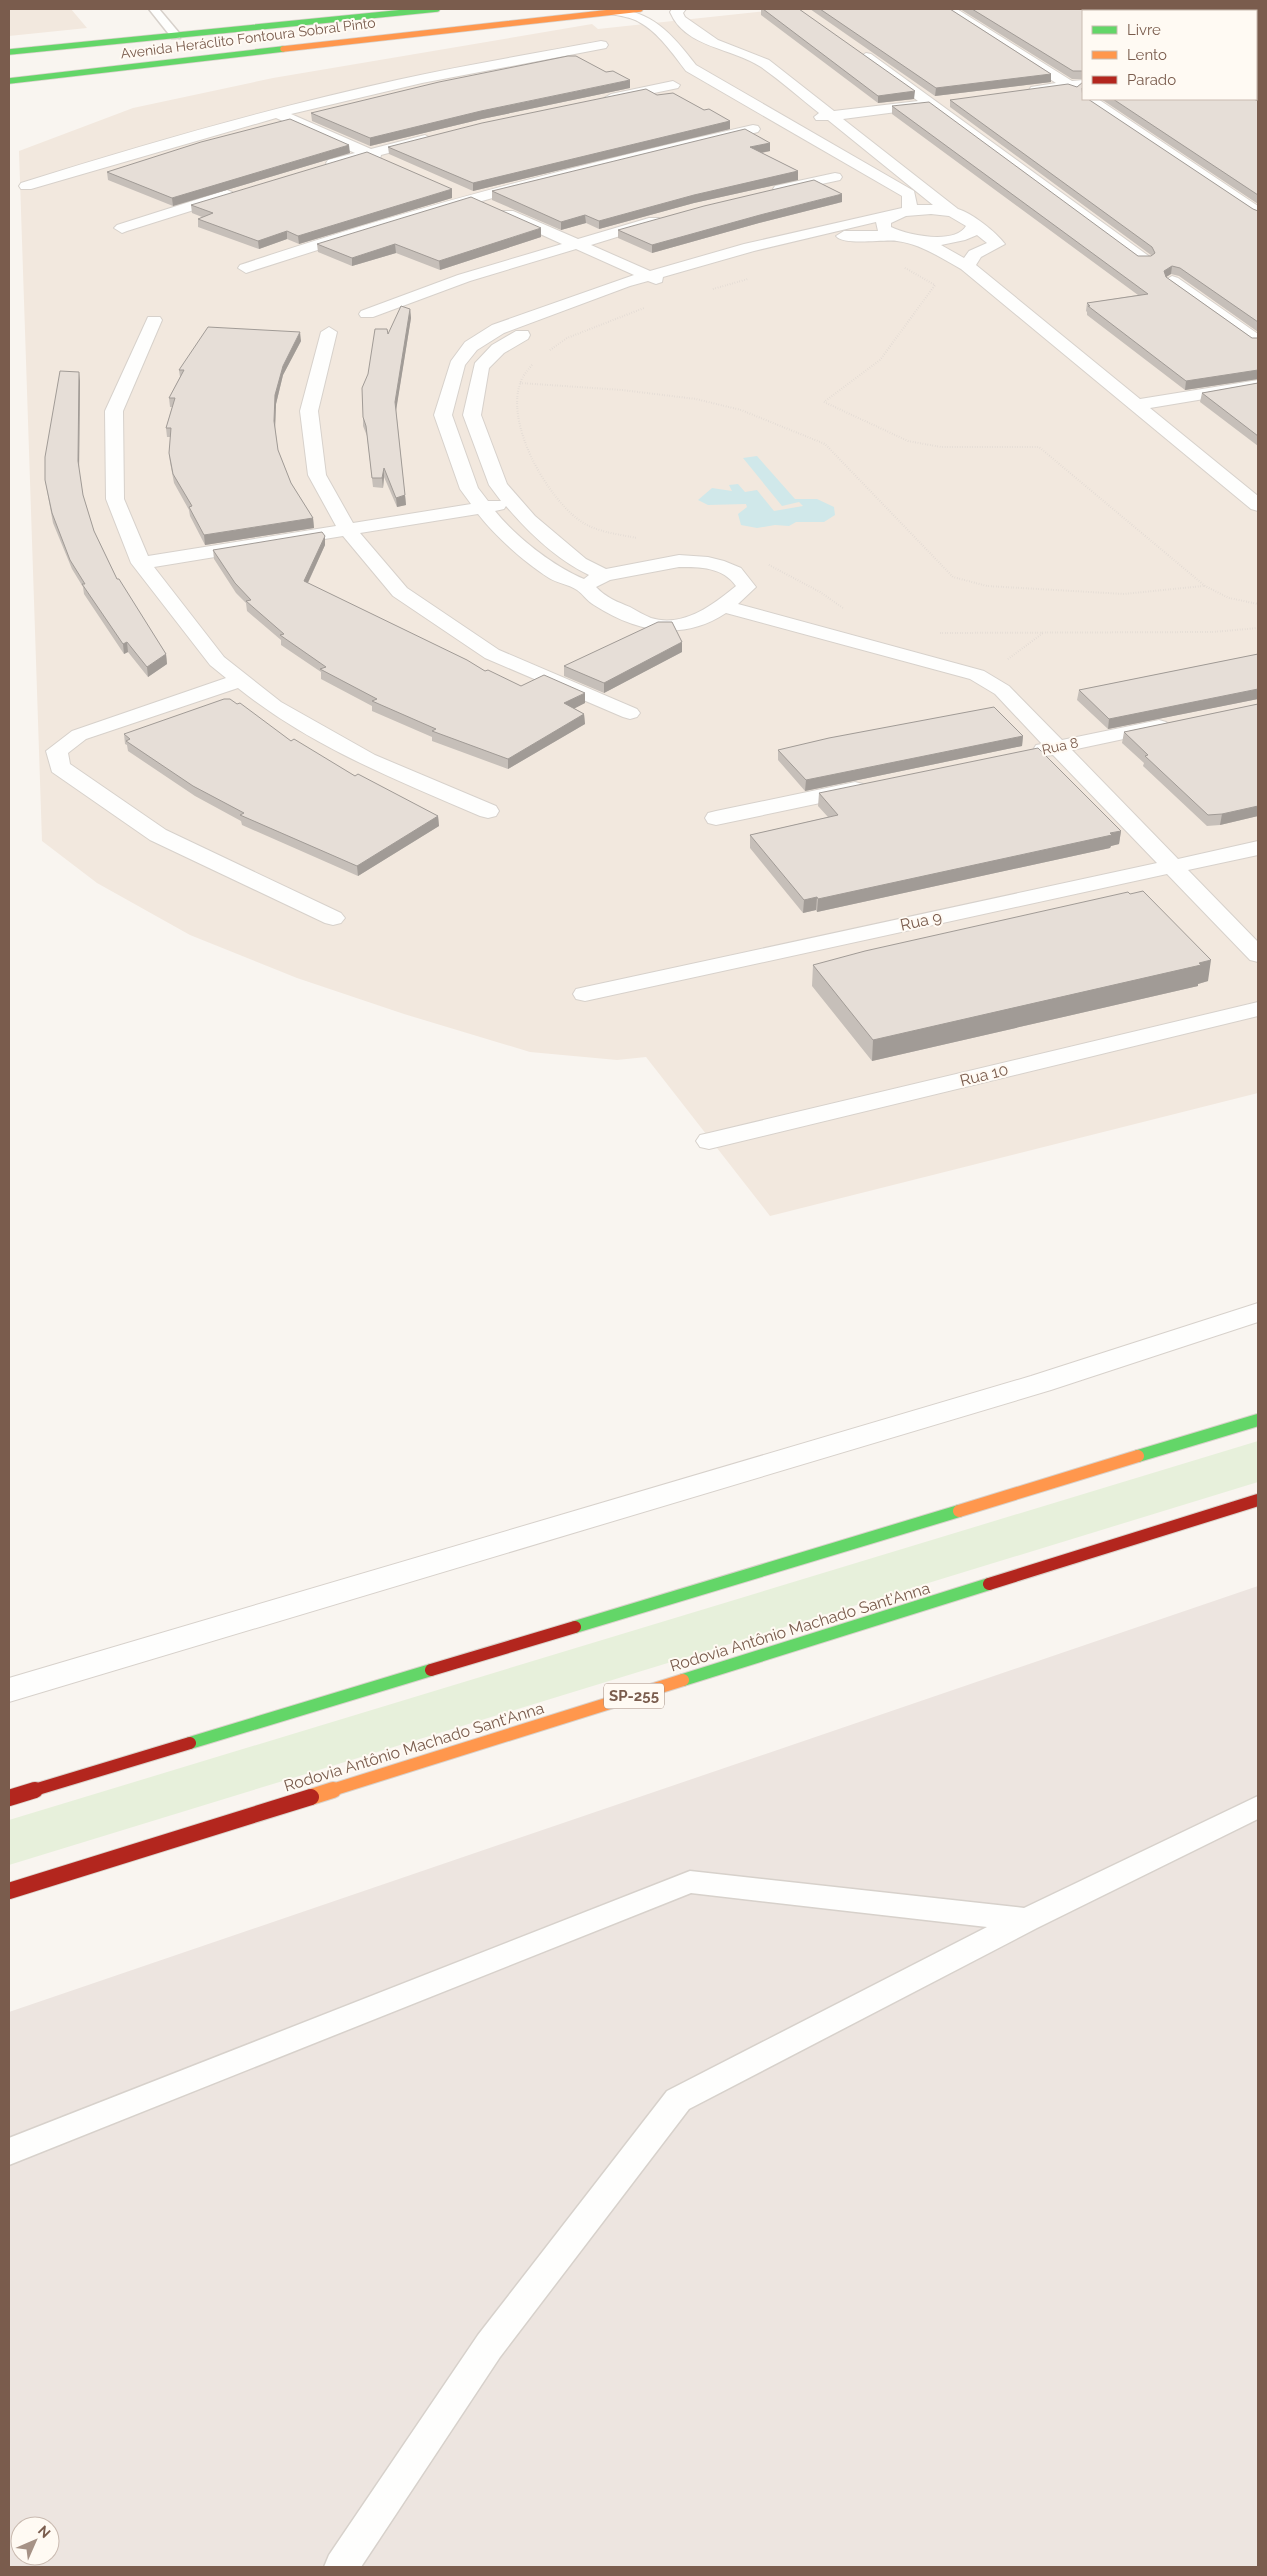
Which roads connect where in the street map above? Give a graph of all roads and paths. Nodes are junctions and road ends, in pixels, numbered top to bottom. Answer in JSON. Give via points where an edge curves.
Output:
{"nodes":[{"id":1,"x":154,"y":9,"type":"edge"},
{"id":2,"x":437,"y":9,"type":"edge"},
{"id":3,"x":640,"y":9,"type":"edge"},
{"id":4,"x":680,"y":9,"type":"edge"},
{"id":5,"x":948,"y":9,"type":"edge"},
{"id":6,"x":616,"y":11,"type":"junction"},
{"id":7,"x":362,"y":17,"type":"junction"},
{"id":8,"x":176,"y":36,"type":"junction"},
{"id":9,"x":379,"y":37,"type":"junction"},
{"id":10,"x":714,"y":43,"type":"junction"},
{"id":11,"x":600,"y":45,"type":"dead end"},
{"id":12,"x":676,"y":48,"type":"junction"},
{"id":13,"x":853,"y":48,"type":"edge"},
{"id":14,"x":9,"y":52,"type":"edge"},
{"id":15,"x":9,"y":81,"type":"edge"},
{"id":16,"x":673,"y":85,"type":"dead end"},
{"id":17,"x":1077,"y":85,"type":"edge"},
{"id":18,"x":1021,"y":92,"type":"edge"},
{"id":19,"x":1090,"y":100,"type":"edge"},
{"id":20,"x":596,"y":101,"type":"edge"},
{"id":21,"x":952,"y":101,"type":"edge"},
{"id":22,"x":932,"y":103,"type":"junction"},
{"id":23,"x":278,"y":113,"type":"junction"},
{"id":24,"x":830,"y":116,"type":"junction"},
{"id":25,"x":784,"y":121,"type":"junction"},
{"id":26,"x":753,"y":129,"type":"dead end"},
{"id":27,"x":435,"y":137,"type":"edge"},
{"id":28,"x":369,"y":153,"type":"junction"},
{"id":29,"x":396,"y":165,"type":"edge"},
{"id":30,"x":321,"y":167,"type":"edge"},
{"id":31,"x":835,"y":177,"type":"dead end"},
{"id":32,"x":26,"y":186,"type":"dead end"},
{"id":33,"x":451,"y":189,"type":"edge"},
{"id":34,"x":236,"y":192,"type":"edge"},
{"id":35,"x":767,"y":192,"type":"edge"},
{"id":36,"x":469,"y":197,"type":"junction"},
{"id":37,"x":910,"y":210,"type":"junction"},
{"id":38,"x":952,"y":212,"type":"junction"},
{"id":39,"x":1258,"y":213,"type":"edge"},
{"id":40,"x":892,"y":214,"type":"junction"},
{"id":41,"x":672,"y":216,"type":"edge"},
{"id":42,"x":974,"y":226,"type":"junction"},
{"id":43,"x":122,"y":228,"type":"dead end"},
{"id":44,"x":895,"y":236,"type":"junction"},
{"id":45,"x":921,"y":241,"type":"junction"},
{"id":46,"x":574,"y":243,"type":"junction"},
{"id":47,"x":1144,"y":260,"type":"edge"},
{"id":48,"x":900,"y":265,"type":"dead end"},
{"id":49,"x":967,"y":266,"type":"junction"},
{"id":50,"x":246,"y":268,"type":"dead end"},
{"id":51,"x":648,"y":276,"type":"junction"},
{"id":52,"x":754,"y":277,"type":"dead end"},
{"id":53,"x":1172,"y":281,"type":"edge"},
{"id":54,"x":667,"y":284,"type":"junction"},
{"id":55,"x":710,"y":290,"type":"dead end"},
{"id":56,"x":649,"y":306,"type":"dead end"},
{"id":57,"x":367,"y":314,"type":"dead end"},
{"id":58,"x":154,"y":320,"type":"dead end"},
{"id":59,"x":329,"y":332,"type":"dead end"},
{"id":60,"x":1258,"y":341,"type":"edge"},
{"id":61,"x":543,"y":355,"type":"dead end"},
{"id":62,"x":535,"y":360,"type":"dead end"},
{"id":63,"x":520,"y":383,"type":"junction"},
{"id":64,"x":1258,"y":385,"type":"edge"},
{"id":65,"x":1135,"y":405,"type":"junction"},
{"id":66,"x":513,"y":502,"type":"junction"},
{"id":67,"x":1258,"y":505,"type":"edge"},
{"id":68,"x":482,"y":507,"type":"junction"},
{"id":69,"x":348,"y":529,"type":"junction"},
{"id":70,"x":643,"y":539,"type":"dead end"},
{"id":71,"x":141,"y":563,"type":"junction"},
{"id":72,"x":768,"y":564,"type":"dead end"},
{"id":73,"x":604,"y":575,"type":"junction"},
{"id":74,"x":585,"y":586,"type":"junction"},
{"id":75,"x":1205,"y":586,"type":"junction"},
{"id":76,"x":1258,"y":604,"type":"edge"},
{"id":77,"x":724,"y":606,"type":"junction"},
{"id":78,"x":850,"y":612,"type":"dead end"},
{"id":79,"x":1258,"y":628,"type":"edge"},
{"id":80,"x":934,"y":633,"type":"dead end"},
{"id":81,"x":1044,"y":633,"type":"junction"},
{"id":82,"x":242,"y":680,"type":"junction"},
{"id":83,"x":986,"y":681,"type":"junction"},
{"id":84,"x":630,"y":713,"type":"dead end"},
{"id":85,"x":1182,"y":722,"type":"edge"},
{"id":86,"x":1057,"y":747,"type":"junction"},
{"id":87,"x":1028,"y":753,"type":"edge"},
{"id":88,"x":872,"y":786,"type":"edge"},
{"id":89,"x":488,"y":811,"type":"dead end"},
{"id":90,"x":716,"y":818,"type":"dead end"},
{"id":91,"x":1258,"y":848,"type":"edge"},
{"id":92,"x":1173,"y":867,"type":"junction"},
{"id":93,"x":333,"y":918,"type":"dead end"},
{"id":94,"x":1258,"y":955,"type":"edge"},
{"id":95,"x":584,"y":994,"type":"dead end"},
{"id":96,"x":1258,"y":1009,"type":"edge"},
{"id":97,"x":709,"y":1142,"type":"dead end"},
{"id":98,"x":1258,"y":1312,"type":"edge"},
{"id":99,"x":1258,"y":1420,"type":"edge"},
{"id":100,"x":1258,"y":1500,"type":"edge"},
{"id":101,"x":9,"y":1690,"type":"edge"},
{"id":102,"x":9,"y":1798,"type":"edge"},
{"id":103,"x":1258,"y":1807,"type":"edge"},
{"id":104,"x":9,"y":1891,"type":"edge"},
{"id":105,"x":1027,"y":1920,"type":"junction"},
{"id":106,"x":9,"y":2152,"type":"edge"},
{"id":107,"x":341,"y":2567,"type":"edge"}],
"edges":[{"from":1,"to":8,"type":"lane"},
{"from":2,"to":7,"type":"main road","name":"Avenida Heráclito Fontoura Sobral Pinto"},
{"from":3,"to":6,"type":"main road","name":"Avenida Heráclito Fontoura Sobral Pinto"},
{"from":4,"to":10,"type":"street","via":[[676,12],[679,19]]},
{"from":5,"to":17,"type":"street"},
{"from":6,"to":9,"type":"main road","name":"Avenida Heráclito Fontoura Sobral Pinto"},
{"from":6,"to":12,"type":"street","via":[[642,18]]},
{"from":7,"to":8,"type":"main road","name":"Avenida Heráclito Fontoura Sobral Pinto"},
{"from":7,"to":9,"type":"main road"},
{"from":8,"to":14,"type":"main road","name":"Avenida Heráclito Fontoura Sobral Pinto"},
{"from":9,"to":15,"type":"main road","name":"Avenida Heráclito Fontoura Sobral Pinto"},
{"from":10,"to":12,"type":"street"},
{"from":10,"to":24,"type":"street","via":[[764,63]]},
{"from":11,"to":23,"type":"street","via":[[397,84]]},
{"from":12,"to":25,"type":"street","via":[[691,68]]},
{"from":13,"to":22,"type":"street"},
{"from":16,"to":20,"type":"street"},
{"from":17,"to":18,"type":"street"},
{"from":19,"to":39,"type":"street"},
{"from":21,"to":22,"type":"street"},
{"from":22,"to":24,"type":"street"},
{"from":22,"to":47,"type":"street"},
{"from":23,"to":28,"type":"street"},
{"from":23,"to":32,"type":"street","via":[[140,150]]},
{"from":24,"to":25,"type":"street"},
{"from":24,"to":38,"type":"street"},
{"from":25,"to":37,"type":"street","via":[[909,194]]},
{"from":26,"to":36,"type":"street"},
{"from":27,"to":28,"type":"street"},
{"from":28,"to":29,"type":"street"},
{"from":28,"to":30,"type":"street"},
{"from":31,"to":35,"type":"street"},
{"from":33,"to":36,"type":"street"},
{"from":34,"to":43,"type":"street"},
{"from":36,"to":46,"type":"street"},
{"from":36,"to":50,"type":"street","via":[[347,233]]},
{"from":37,"to":38,"type":"street"},
{"from":37,"to":40,"type":"street"},
{"from":38,"to":42,"type":"street","via":[[968,218]]},
{"from":40,"to":44,"type":"street","via":[[883,221],[884,229]]},
{"from":40,"to":51,"type":"street","via":[[750,247]]},
{"from":41,"to":46,"type":"street"},
{"from":42,"to":45,"type":"street","via":[[970,233],[957,239]]},
{"from":42,"to":49,"type":"street","via":[[997,244],[975,254]]},
{"from":44,"to":45,"type":"street"},
{"from":44,"to":54,"type":"street","via":[[840,236]]},
{"from":45,"to":49,"type":"street"},
{"from":46,"to":51,"type":"street"},
{"from":46,"to":57,"type":"street","via":[[464,278]]},
{"from":48,"to":75,"type":"path","via":[[935,285],[880,360],[824,402],[908,441],[941,447],[1039,448]]},
{"from":49,"to":65,"type":"street"},
{"from":51,"to":54,"type":"street"},
{"from":51,"to":68,"type":"street","via":[[498,329],[471,346],[457,366],[444,415],[469,490]]},
{"from":52,"to":55,"type":"path"},
{"from":53,"to":60,"type":"street"},
{"from":54,"to":66,"type":"street","via":[[522,335],[498,349],[481,367],[472,415],[498,485]]},
{"from":56,"to":61,"type":"path","via":[[567,338]]},
{"from":58,"to":71,"type":"street","via":[[114,411],[115,499]]},
{"from":59,"to":69,"type":"street","via":[[309,410],[317,475]]},
{"from":62,"to":63,"type":"path"},
{"from":63,"to":70,"type":"path","via":[[519,408],[525,444],[554,494],[578,519],[601,532]]},
{"from":63,"to":75,"type":"path","via":[[696,399],[741,410],[826,444],[953,577],[986,586],[1124,594]]},
{"from":64,"to":65,"type":"street"},
{"from":65,"to":67,"type":"street"},
{"from":66,"to":68,"type":"street"},
{"from":66,"to":73,"type":"street","via":[[528,520],[579,563]]},
{"from":68,"to":69,"type":"street"},
{"from":68,"to":74,"type":"street","via":[[498,527],[556,574]]},
{"from":69,"to":71,"type":"street"},
{"from":69,"to":84,"type":"street","via":[[400,592],[492,654]]},
{"from":71,"to":82,"type":"street","via":[[217,661]]},
{"from":72,"to":78,"type":"path"},
{"from":73,"to":74,"type":"street"},
{"from":73,"to":77,"type":"street","via":[[679,561],[717,565],[739,574],[746,587]]},
{"from":74,"to":77,"type":"street","via":[[594,598],[649,624],[677,626],[700,620]]},
{"from":75,"to":76,"type":"path","via":[[1229,598]]},
{"from":77,"to":83,"type":"street","via":[[977,675]]},
{"from":79,"to":81,"type":"path","via":[[1213,632]]},
{"from":80,"to":81,"type":"path"},
{"from":81,"to":83,"type":"path","via":[[1016,652]]},
{"from":82,"to":89,"type":"street","via":[[274,706],[367,760]]},
{"from":82,"to":93,"type":"street","via":[[79,735],[57,751],[60,767],[158,835]]},
{"from":83,"to":86,"type":"street","via":[[1002,690]]},
{"from":85,"to":86,"type":"street","name":"Rua 8"},
{"from":86,"to":87,"type":"street","name":"Rua 8"},
{"from":86,"to":92,"type":"street"},
{"from":88,"to":90,"type":"street"},
{"from":91,"to":92,"type":"street","name":"Rua 9"},
{"from":92,"to":94,"type":"street"},
{"from":92,"to":95,"type":"street","name":"Rua 9"},
{"from":96,"to":97,"type":"street","name":"Rua 10"},
{"from":98,"to":101,"type":"street","via":[[1041,1384]]},
{"from":99,"to":102,"type":"main road"},
{"from":100,"to":104,"type":"main road","name":"Rodovia Antônio Machado Sant'Anna","number":"SP-255"},
{"from":103,"to":105,"type":"lane"},
{"from":105,"to":106,"type":"lane","via":[[690,1882]]},
{"from":105,"to":107,"type":"lane","via":[[678,2100],[489,2346]]}]}
